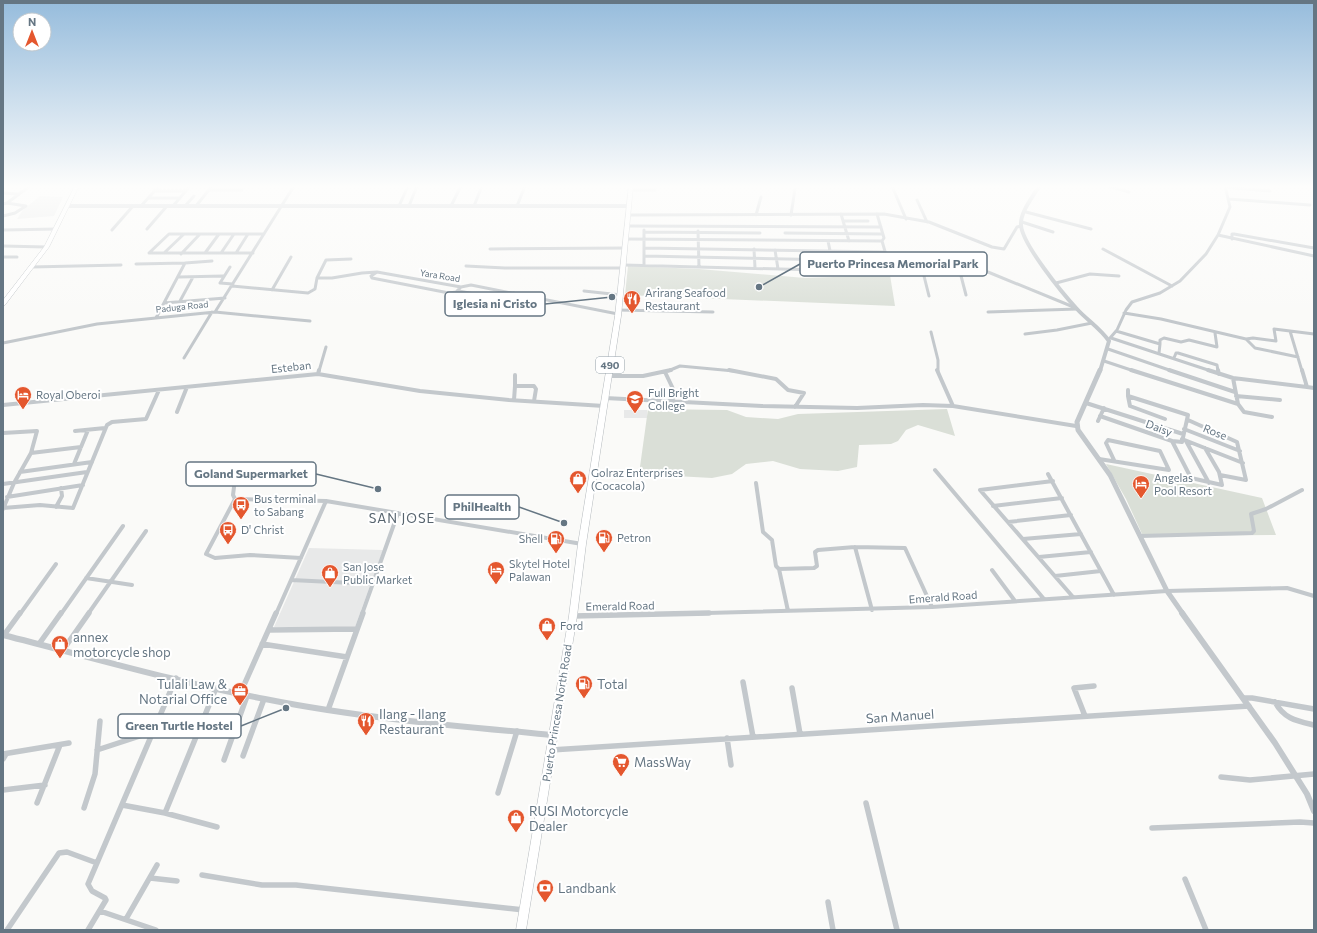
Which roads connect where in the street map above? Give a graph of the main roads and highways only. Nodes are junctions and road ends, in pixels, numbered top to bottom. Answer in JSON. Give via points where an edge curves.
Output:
{"nodes":[{"id":1,"x":56,"y":230,"type":"edge"},
{"id":2,"x":627,"y":230,"type":"edge"},
{"id":3,"x":6,"y":296,"type":"edge"},
{"id":4,"x":3,"y":304,"type":"edge"},
{"id":5,"x":521,"y":930,"type":"edge"}],
"edges":[{"from":1,"to":3,"type":"main road","via":[[46,247]]},
{"from":2,"to":5,"type":"main road","name":"Puerto Princesa North Road","number":"490","via":[[618,312],[573,616]]},
{"from":3,"to":4,"type":"main road"}]}
